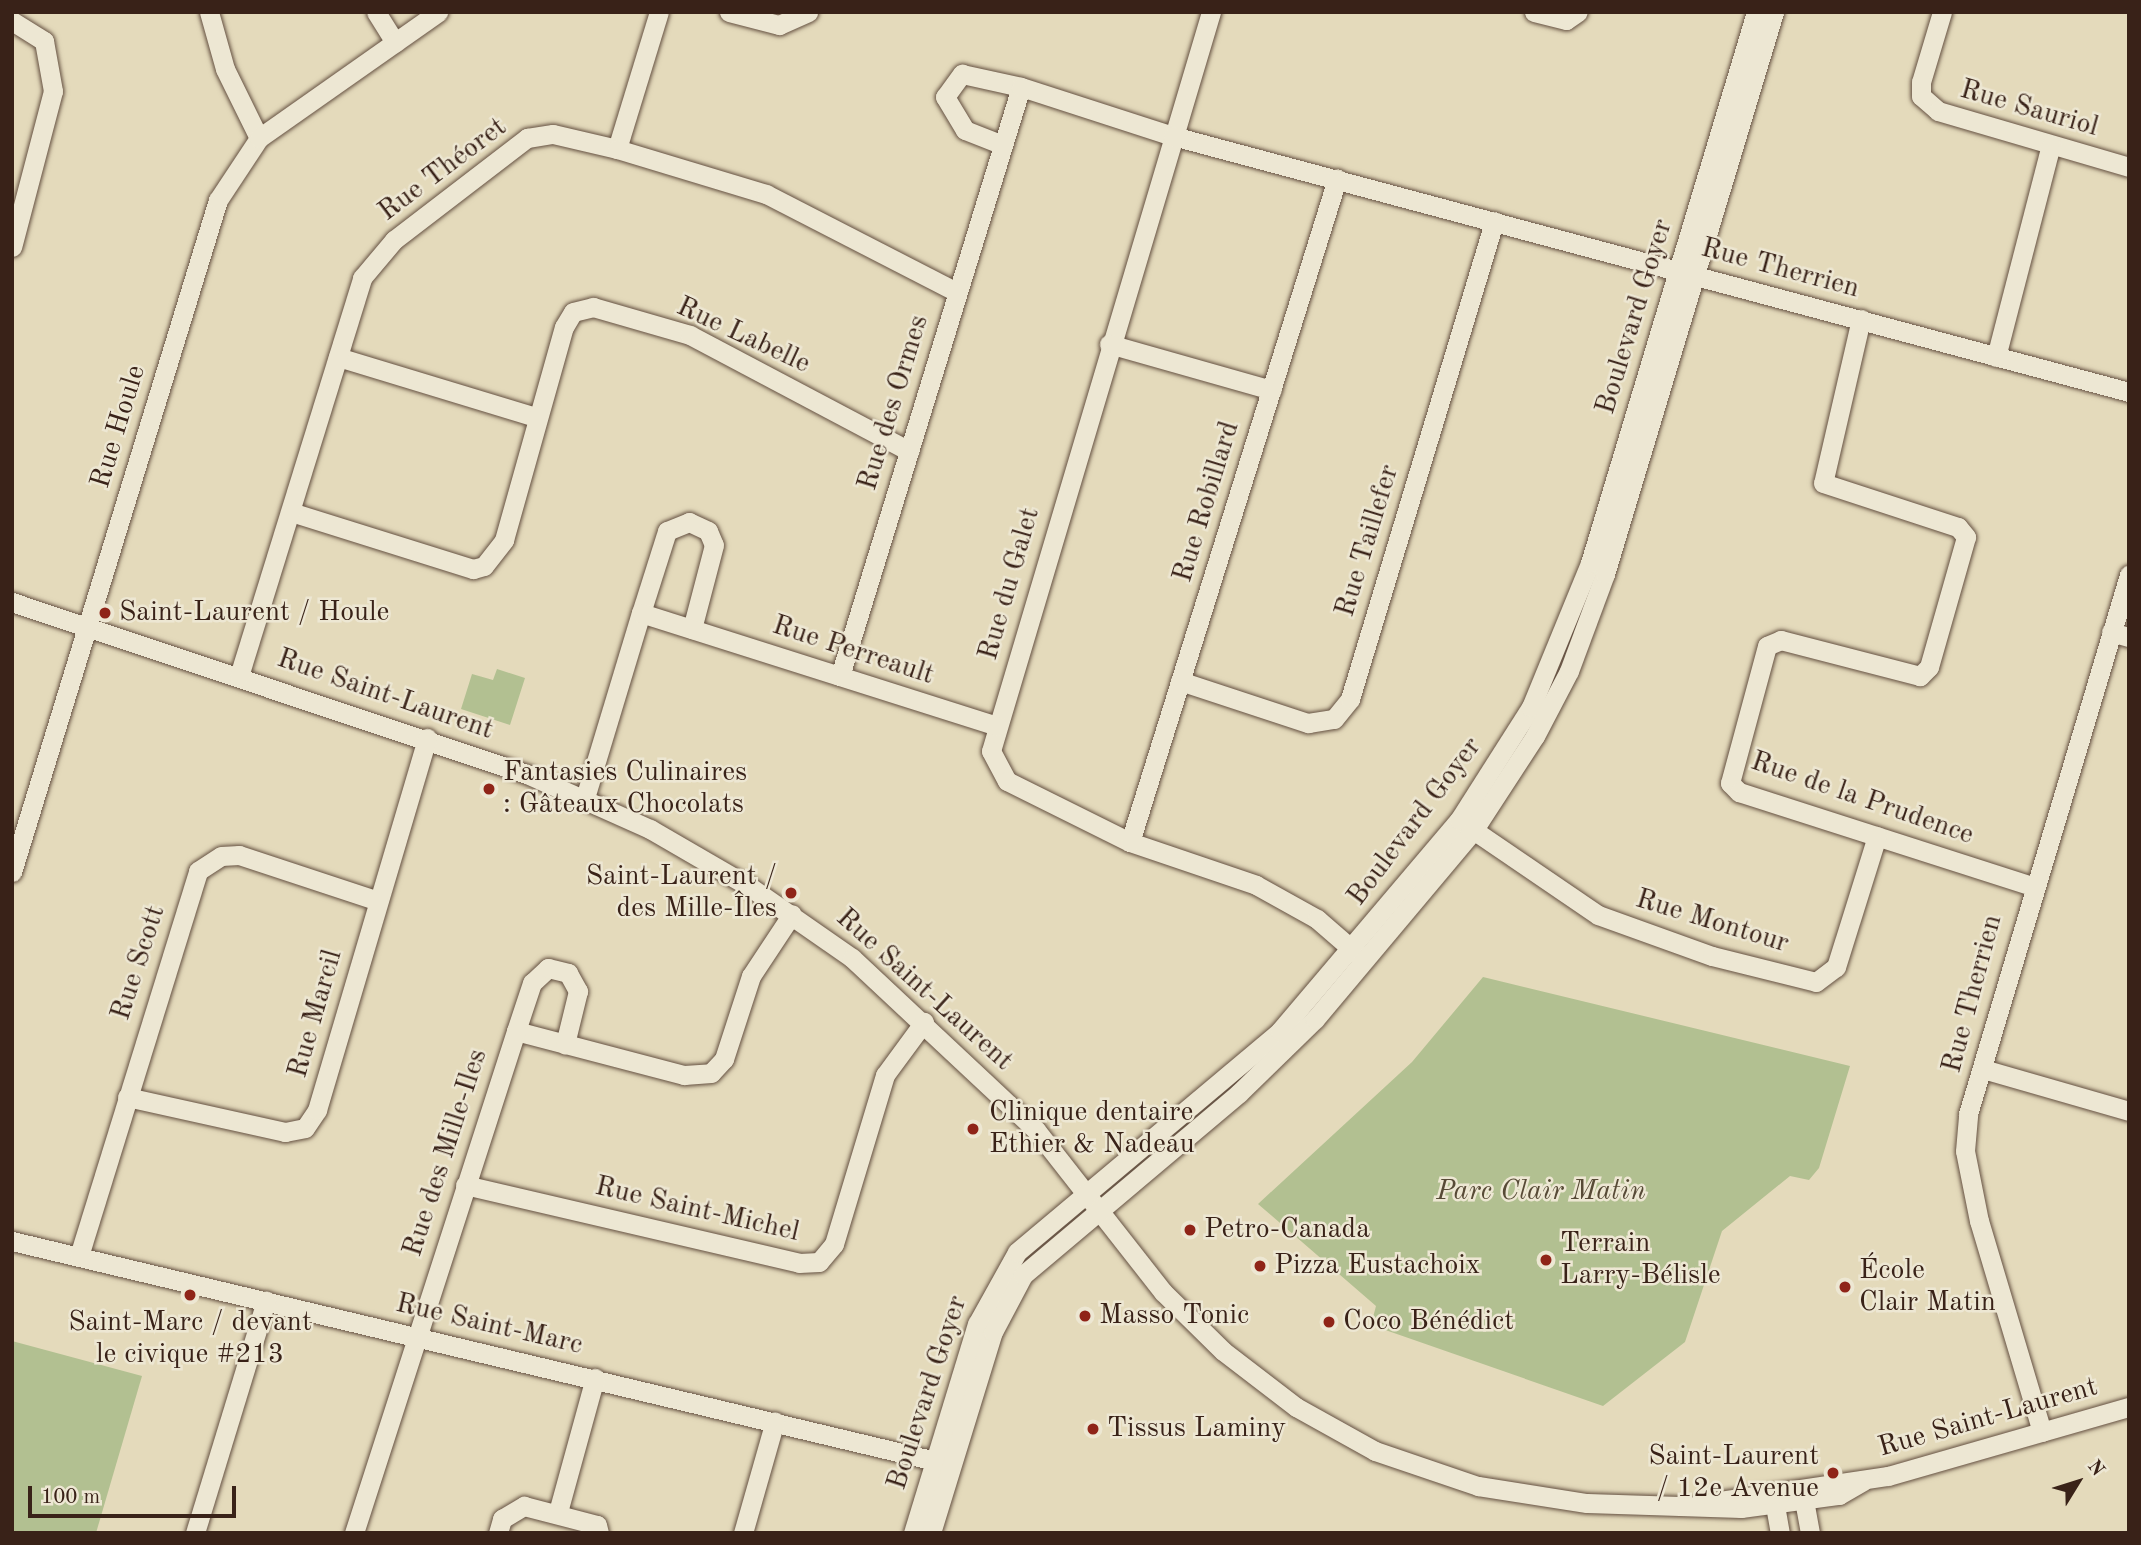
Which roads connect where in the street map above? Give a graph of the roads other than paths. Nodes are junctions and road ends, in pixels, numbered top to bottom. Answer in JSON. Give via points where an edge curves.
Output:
{"nodes":[{"id":1,"x":209,"y":12,"type":"edge"},
{"id":2,"x":376,"y":12,"type":"edge"},
{"id":3,"x":438,"y":12,"type":"edge"},
{"id":4,"x":659,"y":12,"type":"edge"},
{"id":5,"x":729,"y":12,"type":"edge"},
{"id":6,"x":808,"y":12,"type":"edge"},
{"id":7,"x":1211,"y":12,"type":"edge"},
{"id":8,"x":1534,"y":12,"type":"edge"},
{"id":9,"x":1578,"y":12,"type":"edge"},
{"id":10,"x":1756,"y":12,"type":"edge"},
{"id":11,"x":1774,"y":12,"type":"edge"},
{"id":12,"x":1942,"y":12,"type":"edge"},
{"id":13,"x":12,"y":21,"type":"edge"},
{"id":14,"x":395,"y":43,"type":"junction"},
{"id":15,"x":1021,"y":87,"type":"junction"},
{"id":16,"x":1173,"y":136,"type":"junction"},
{"id":17,"x":259,"y":138,"type":"junction"},
{"id":18,"x":1003,"y":145,"type":"junction"},
{"id":19,"x":2051,"y":145,"type":"junction"},
{"id":20,"x":617,"y":149,"type":"junction"},
{"id":21,"x":2129,"y":166,"type":"edge"},
{"id":22,"x":1337,"y":179,"type":"junction"},
{"id":23,"x":18,"y":210,"type":"edge"},
{"id":24,"x":1494,"y":221,"type":"junction"},
{"id":25,"x":12,"y":247,"type":"edge"},
{"id":26,"x":1686,"y":273,"type":"junction"},
{"id":27,"x":957,"y":292,"type":"junction"},
{"id":28,"x":1861,"y":319,"type":"junction"},
{"id":29,"x":1109,"y":344,"type":"junction"},
{"id":30,"x":338,"y":357,"type":"junction"},
{"id":31,"x":1996,"y":357,"type":"junction"},
{"id":32,"x":1272,"y":390,"type":"junction"},
{"id":33,"x":2129,"y":392,"type":"edge"},
{"id":34,"x":535,"y":416,"type":"junction"},
{"id":35,"x":909,"y":451,"type":"junction"},
{"id":36,"x":291,"y":512,"type":"junction"},
{"id":37,"x":2129,"y":575,"type":"edge"},
{"id":38,"x":12,"y":602,"type":"edge"},
{"id":39,"x":640,"y":613,"type":"junction"},
{"id":40,"x":87,"y":626,"type":"junction"},
{"id":41,"x":692,"y":629,"type":"junction"},
{"id":42,"x":2120,"y":635,"type":"edge"},
{"id":43,"x":239,"y":676,"type":"junction"},
{"id":44,"x":839,"y":676,"type":"junction"},
{"id":45,"x":1180,"y":681,"type":"junction"},
{"id":46,"x":997,"y":726,"type":"junction"},
{"id":47,"x":427,"y":738,"type":"junction"},
{"id":48,"x":585,"y":798,"type":"junction"},
{"id":49,"x":1466,"y":825,"type":"junction"},
{"id":50,"x":1877,"y":836,"type":"junction"},
{"id":51,"x":1130,"y":842,"type":"junction"},
{"id":52,"x":12,"y":872,"type":"edge"},
{"id":53,"x":2032,"y":886,"type":"junction"},
{"id":54,"x":377,"y":901,"type":"junction"},
{"id":55,"x":792,"y":914,"type":"junction"},
{"id":56,"x":1359,"y":955,"type":"junction"},
{"id":57,"x":924,"y":1022,"type":"junction"},
{"id":58,"x":516,"y":1031,"type":"junction"},
{"id":59,"x":565,"y":1044,"type":"junction"},
{"id":60,"x":1983,"y":1069,"type":"junction"},
{"id":61,"x":127,"y":1097,"type":"junction"},
{"id":62,"x":2129,"y":1111,"type":"edge"},
{"id":63,"x":465,"y":1185,"type":"junction"},
{"id":64,"x":1093,"y":1199,"type":"junction"},
{"id":65,"x":12,"y":1241,"type":"edge"},
{"id":66,"x":79,"y":1256,"type":"junction"},
{"id":67,"x":266,"y":1301,"type":"junction"},
{"id":68,"x":416,"y":1336,"type":"junction"},
{"id":69,"x":595,"y":1378,"type":"junction"},
{"id":70,"x":2129,"y":1407,"type":"edge"},
{"id":71,"x":775,"y":1422,"type":"junction"},
{"id":72,"x":2042,"y":1432,"type":"junction"},
{"id":73,"x":943,"y":1462,"type":"junction"},
{"id":74,"x":1803,"y":1493,"type":"junction"},
{"id":75,"x":1774,"y":1497,"type":"junction"},
{"id":76,"x":558,"y":1512,"type":"junction"},
{"id":77,"x":195,"y":1533,"type":"edge"},
{"id":78,"x":354,"y":1533,"type":"edge"},
{"id":79,"x":498,"y":1533,"type":"edge"},
{"id":80,"x":599,"y":1533,"type":"edge"},
{"id":81,"x":743,"y":1533,"type":"edge"},
{"id":82,"x":913,"y":1533,"type":"edge"},
{"id":83,"x":931,"y":1533,"type":"edge"},
{"id":84,"x":1780,"y":1533,"type":"edge"},
{"id":85,"x":1810,"y":1533,"type":"edge"}],
"edges":[{"from":1,"to":17,"type":"street","via":[[225,69]]},
{"from":2,"to":14,"type":"street"},
{"from":3,"to":14,"type":"street"},
{"from":4,"to":20,"type":"street"},
{"from":5,"to":6,"type":"street","via":[[779,25]]},
{"from":7,"to":16,"type":"street","name":"Rue du Galet"},
{"from":8,"to":9,"type":"street","via":[[1566,20]]},
{"from":10,"to":26,"type":"street","name":"Boulevard Goyer"},
{"from":11,"to":26,"type":"street","name":"Boulevard Goyer"},
{"from":12,"to":19,"type":"street","name":"Rue Sauriol","via":[[1921,96],[1938,111]]},
{"from":13,"to":23,"type":"street","via":[[44,41],[53,91]]},
{"from":14,"to":17,"type":"street"},
{"from":15,"to":16,"type":"street"},
{"from":15,"to":18,"type":"street","name":"Rue des Ormes"},
{"from":15,"to":18,"type":"street","via":[[962,74],[946,97],[965,130]]},
{"from":16,"to":22,"type":"street","name":"Rue Therrien"},
{"from":16,"to":29,"type":"street","name":"Rue du Galet"},
{"from":17,"to":40,"type":"street","name":"Rue Houle","via":[[212,218]]},
{"from":18,"to":27,"type":"street","name":"Rue des Ormes"},
{"from":19,"to":21,"type":"street","name":"Rue Sauriol"},
{"from":19,"to":31,"type":"street"},
{"from":20,"to":27,"type":"street","name":"Rue Théoret","via":[[766,194]]},
{"from":20,"to":30,"type":"street","name":"Rue Théoret","via":[[553,134],[527,138],[394,240],[362,278]]},
{"from":22,"to":24,"type":"street","name":"Rue Therrien"},
{"from":22,"to":32,"type":"street","name":"Rue Robillard"},
{"from":23,"to":25,"type":"street"},
{"from":24,"to":26,"type":"street","name":"Rue Therrien"},
{"from":24,"to":45,"type":"street","name":"Rue Taillefer","via":[[1350,699],[1334,719],[1308,723]]},
{"from":26,"to":28,"type":"street","name":"Rue Therrien"},
{"from":26,"to":49,"type":"street","name":"Boulevard Goyer","via":[[1564,635],[1531,707]]},
{"from":27,"to":35,"type":"street","name":"Rue des Ormes"},
{"from":28,"to":31,"type":"street","name":"Rue Therrien"},
{"from":28,"to":50,"type":"street","name":"Rue de la Prudence","via":[[1823,483],[1958,527],[1966,537],[1929,667],[1920,676],[1904,675],[1781,640],[1767,646],[1728,774],[1739,792]]},
{"from":29,"to":32,"type":"street"},
{"from":29,"to":46,"type":"street","name":"Rue du Galet"},
{"from":30,"to":34,"type":"street"},
{"from":30,"to":36,"type":"street","name":"Rue Théoret"},
{"from":31,"to":33,"type":"street","name":"Rue Therrien"},
{"from":32,"to":45,"type":"street","name":"Rue Robillard"},
{"from":34,"to":35,"type":"street","name":"Rue Labelle","via":[[564,327],[573,312],[593,307],[690,335]]},
{"from":34,"to":36,"type":"street","name":"Rue Labelle","via":[[504,540],[484,566],[473,569]]},
{"from":35,"to":44,"type":"street","name":"Rue des Ormes"},
{"from":36,"to":43,"type":"street","name":"Rue Théoret"},
{"from":37,"to":42,"type":"street","name":"Rue Therrien"},
{"from":38,"to":40,"type":"street","name":"Rue Saint-Laurent"},
{"from":39,"to":41,"type":"street","name":"Rue Perreault"},
{"from":39,"to":41,"type":"street","via":[[667,531],[688,522],[708,531],[714,545]]},
{"from":39,"to":48,"type":"street"},
{"from":40,"to":43,"type":"street","name":"Rue Saint-Laurent"},
{"from":40,"to":52,"type":"street","name":"Rue Houle"},
{"from":41,"to":44,"type":"street","name":"Rue Perreault"},
{"from":42,"to":53,"type":"street","name":"Rue Therrien"},
{"from":43,"to":47,"type":"street","name":"Rue Saint-Laurent"},
{"from":44,"to":46,"type":"street","name":"Rue Perreault"},
{"from":45,"to":51,"type":"street","name":"Rue Robillard"},
{"from":46,"to":51,"type":"street","name":"Rue du Galet","via":[[990,751],[1007,781]]},
{"from":47,"to":48,"type":"street","name":"Rue Saint-Laurent"},
{"from":47,"to":54,"type":"street","name":"Rue Marcil"},
{"from":48,"to":55,"type":"street","name":"Rue Saint-Laurent","via":[[707,860]]},
{"from":49,"to":50,"type":"street","name":"Rue Montour","via":[[1598,915],[1712,956],[1816,982],[1836,967]]},
{"from":49,"to":56,"type":"street","name":"Boulevard Goyer"},
{"from":50,"to":53,"type":"street","name":"Rue de la Prudence"},
{"from":51,"to":56,"type":"street","name":"Rue du Galet","via":[[1256,885],[1317,919]]},
{"from":53,"to":60,"type":"street","name":"Rue Therrien"},
{"from":54,"to":61,"type":"street","name":"Rue Marcil","via":[[317,1110],[306,1128],[285,1132]]},
{"from":54,"to":61,"type":"street","name":"Rue Scott","via":[[239,855],[221,856],[198,871]]},
{"from":55,"to":57,"type":"street","name":"Rue Saint-Laurent"},
{"from":55,"to":59,"type":"street","name":"Rue des Mille-Iles","via":[[757,964],[724,1059],[711,1073],[684,1075]]},
{"from":56,"to":64,"type":"street","name":"Boulevard Goyer","via":[[1260,1075]]},
{"from":57,"to":63,"type":"street","name":"Rue Saint-Michel","via":[[885,1075],[834,1244],[819,1262],[799,1263]]},
{"from":57,"to":64,"type":"street","name":"Rue Saint-Laurent","via":[[1038,1131]]},
{"from":58,"to":59,"type":"street","name":"Rue des Mille-Iles"},
{"from":58,"to":59,"type":"street","name":"Rue des Mille-Iles","via":[[536,977],[548,968],[562,969],[578,991]]},
{"from":58,"to":63,"type":"street","name":"Rue des Mille-Iles"},
{"from":60,"to":62,"type":"street"},
{"from":60,"to":72,"type":"street","name":"Rue Therrien","via":[[1965,1151],[1979,1221]]},
{"from":61,"to":66,"type":"street","name":"Rue Scott"},
{"from":63,"to":68,"type":"street","name":"Rue des Mille-Iles"},
{"from":64,"to":73,"type":"street","name":"Boulevard Goyer","via":[[1033,1262],[1010,1294]]},
{"from":64,"to":75,"type":"street","name":"Rue Saint-Laurent","via":[[1163,1292],[1223,1351],[1290,1404],[1375,1451],[1457,1480],[1533,1497],[1709,1503]]},
{"from":65,"to":66,"type":"street","name":"Rue Saint-Marc"},
{"from":66,"to":67,"type":"street","name":"Rue Saint-Marc"},
{"from":67,"to":68,"type":"street","name":"Rue Saint-Marc"},
{"from":67,"to":77,"type":"street"},
{"from":68,"to":69,"type":"street","name":"Rue Saint-Marc"},
{"from":68,"to":78,"type":"street","name":"Rue des Mille-Iles"},
{"from":69,"to":71,"type":"street","name":"Rue Saint-Marc"},
{"from":69,"to":76,"type":"street"},
{"from":70,"to":72,"type":"street","name":"Rue Saint-Laurent"},
{"from":71,"to":73,"type":"street","name":"Rue Saint-Marc"},
{"from":71,"to":81,"type":"street"},
{"from":72,"to":74,"type":"street","name":"Rue Saint-Laurent"},
{"from":73,"to":82,"type":"street","name":"Boulevard Goyer"},
{"from":73,"to":83,"type":"street","name":"Boulevard Goyer"},
{"from":74,"to":75,"type":"street","name":"Rue Saint-Laurent"},
{"from":74,"to":85,"type":"street"},
{"from":75,"to":84,"type":"street"},
{"from":76,"to":79,"type":"street","via":[[524,1506],[502,1519]]},
{"from":76,"to":80,"type":"street","via":[[597,1525]]}]}
